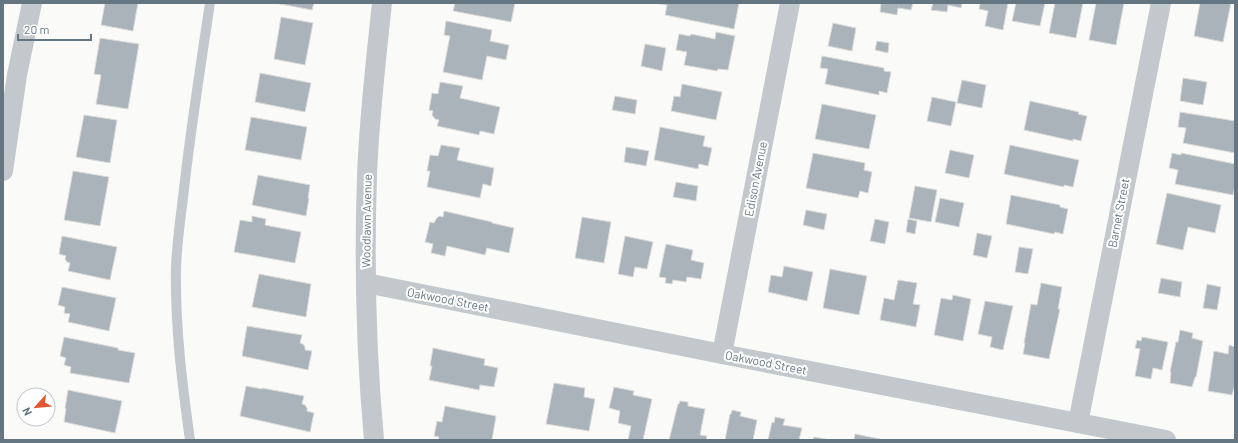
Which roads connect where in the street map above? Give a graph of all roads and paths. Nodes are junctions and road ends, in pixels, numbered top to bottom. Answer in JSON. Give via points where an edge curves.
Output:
{"nodes":[{"id":1,"x":32,"y":3,"type":"edge"},
{"id":2,"x":210,"y":3,"type":"edge"},
{"id":3,"x":382,"y":3,"type":"edge"},
{"id":4,"x":790,"y":3,"type":"edge"},
{"id":5,"x":1161,"y":3,"type":"edge"},
{"id":6,"x":3,"y":171,"type":"edge"},
{"id":7,"x":366,"y":283,"type":"junction"},
{"id":8,"x":722,"y":354,"type":"junction"},
{"id":9,"x":1078,"y":423,"type":"junction"},
{"id":10,"x":190,"y":440,"type":"edge"},
{"id":11,"x":374,"y":440,"type":"edge"},
{"id":12,"x":1166,"y":440,"type":"edge"}],
"edges":[{"from":1,"to":6,"type":"street","via":[[17,75]]},
{"from":2,"to":10,"type":"lane","via":[[190,135],[176,267],[180,366]]},
{"from":3,"to":7,"type":"street","name":"Woodlawn Avenue","via":[[367,175]]},
{"from":4,"to":8,"type":"street","name":"Edison Avenue"},
{"from":5,"to":9,"type":"street","name":"Barnet Street"},
{"from":7,"to":8,"type":"street","name":"Oakwood Street"},
{"from":7,"to":11,"type":"street","name":"Woodlawn Avenue"},
{"from":8,"to":9,"type":"street","name":"Oakwood Street"},
{"from":9,"to":12,"type":"street","name":"Oakwood Street"}]}
